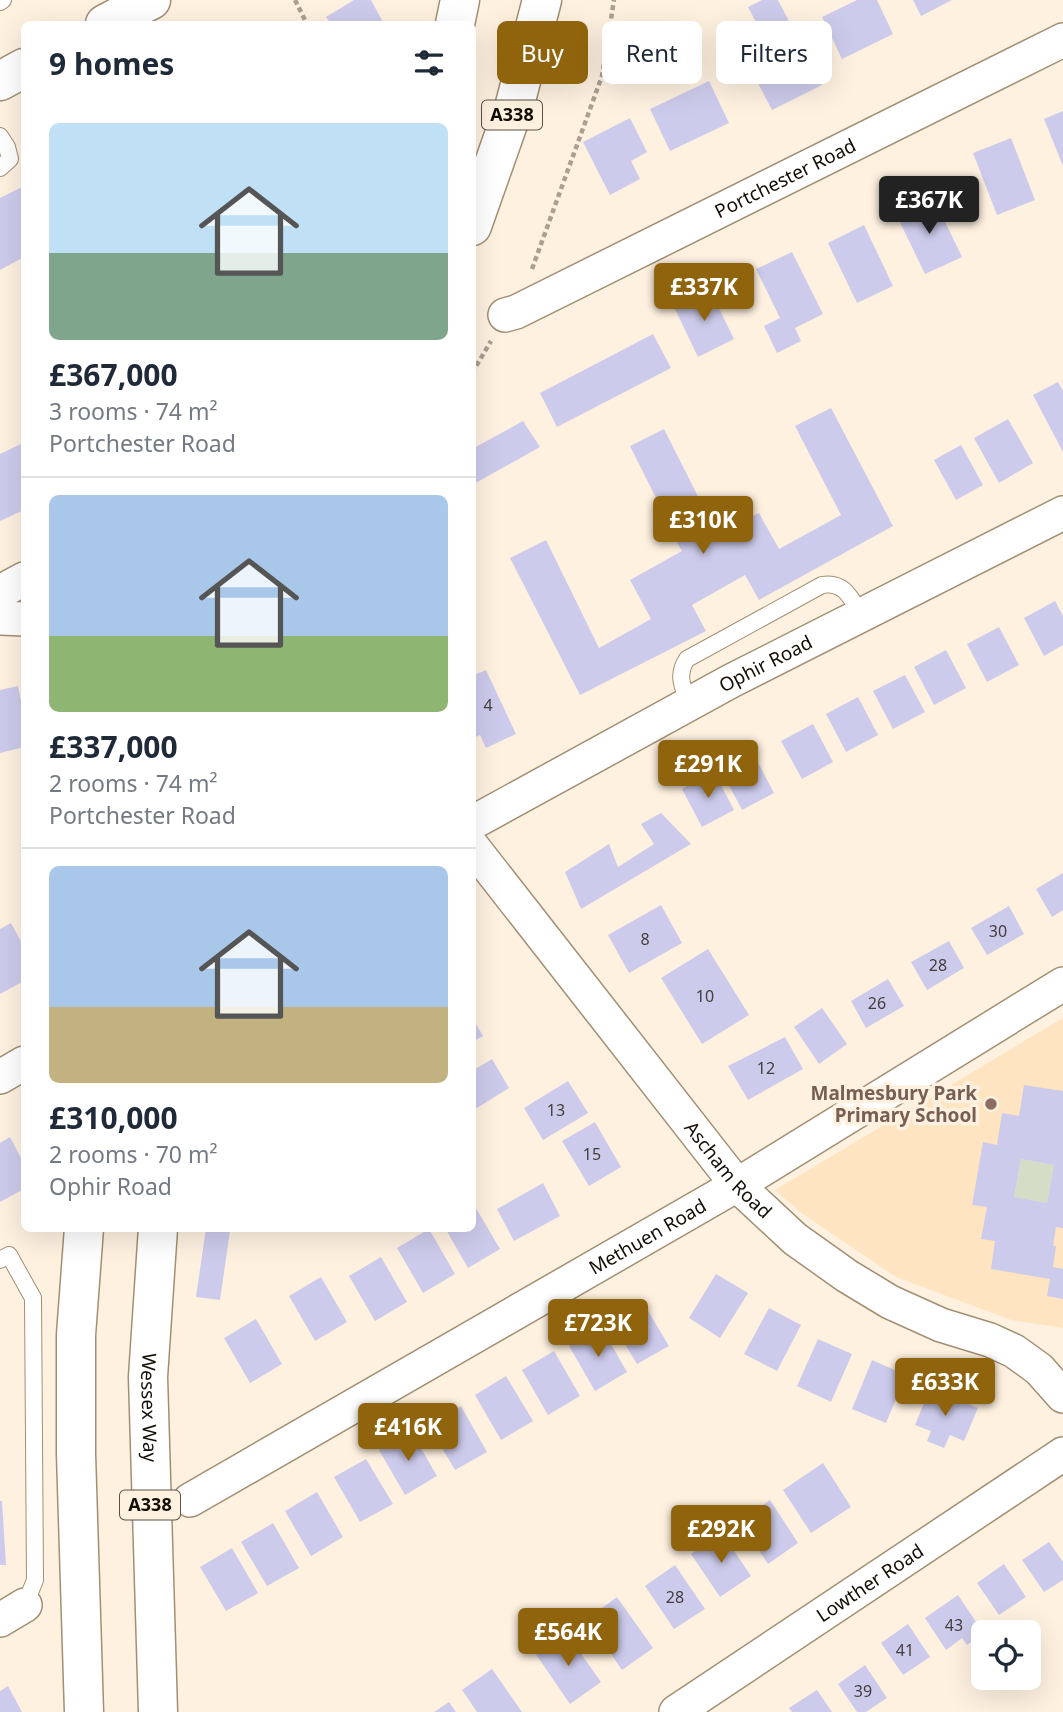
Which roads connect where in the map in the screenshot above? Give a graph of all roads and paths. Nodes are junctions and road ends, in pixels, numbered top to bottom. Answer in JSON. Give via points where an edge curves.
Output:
{"nodes":[{"id":1,"x":151,"y":0,"type":"edge"},
{"id":2,"x":295,"y":0,"type":"edge"},
{"id":3,"x":460,"y":0,"type":"edge"},
{"id":4,"x":542,"y":0,"type":"edge"},
{"id":5,"x":614,"y":0,"type":"edge"},
{"id":6,"x":111,"y":21,"type":"edge"},
{"id":7,"x":306,"y":21,"type":"edge"},
{"id":8,"x":456,"y":21,"type":"edge"},
{"id":9,"x":1063,"y":40,"type":"edge"},
{"id":10,"x":0,"y":136,"type":"edge"},
{"id":11,"x":11,"y":160,"type":"edge"},
{"id":12,"x":476,"y":215,"type":"edge"},
{"id":13,"x":505,"y":315,"type":"junction"},
{"id":14,"x":476,"y":366,"type":"edge"},
{"id":15,"x":1063,"y":513,"type":"edge"},
{"id":16,"x":21,"y":581,"type":"edge"},
{"id":17,"x":0,"y":592,"type":"edge"},
{"id":18,"x":862,"y":615,"type":"junction"},
{"id":19,"x":0,"y":618,"type":"edge"},
{"id":20,"x":21,"y":619,"type":"edge"},
{"id":21,"x":689,"y":704,"type":"junction"},
{"id":22,"x":476,"y":821,"type":"edge"},
{"id":23,"x":476,"y":851,"type":"edge"},
{"id":24,"x":1063,"y":984,"type":"edge"},
{"id":25,"x":21,"y":1065,"type":"edge"},
{"id":26,"x":0,"y":1077,"type":"edge"},
{"id":27,"x":737,"y":1185,"type":"junction"},
{"id":28,"x":84,"y":1232,"type":"edge"},
{"id":29,"x":158,"y":1232,"type":"edge"},
{"id":30,"x":0,"y":1260,"type":"edge"},
{"id":31,"x":1063,"y":1396,"type":"edge"},
{"id":32,"x":1063,"y":1454,"type":"edge"},
{"id":33,"x":190,"y":1500,"type":"dead end"},
{"id":34,"x":13,"y":1612,"type":"edge"},
{"id":35,"x":84,"y":1712,"type":"edge"},
{"id":36,"x":158,"y":1712,"type":"edge"},
{"id":37,"x":676,"y":1712,"type":"edge"}],
"edges":[{"from":1,"to":6,"type":"main road"},
{"from":2,"to":7,"type":"path"},
{"from":3,"to":8,"type":"main road"},
{"from":4,"to":12,"type":"main road","number":"A338","via":[[515,104]]},
{"from":5,"to":13,"type":"path","via":[[602,76],[533,268]]},
{"from":9,"to":13,"type":"street","name":"Portchester Road"},
{"from":10,"to":11,"type":"lane"},
{"from":13,"to":14,"type":"path"},
{"from":15,"to":18,"type":"street","name":"Ophir Road"},
{"from":16,"to":17,"type":"street"},
{"from":18,"to":21,"type":"street","name":"Ophir Road"},
{"from":18,"to":21,"type":"lane","via":[[840,585],[822,584],[687,659],[681,683]]},
{"from":19,"to":20,"type":"street"},
{"from":21,"to":22,"type":"street","name":"Ophir Road"},
{"from":23,"to":27,"type":"street","name":"Ascham Road"},
{"from":24,"to":27,"type":"street","name":"Methuen Road"},
{"from":25,"to":26,"type":"street"},
{"from":27,"to":31,"type":"street","name":"Ascham Road","via":[[795,1239],[847,1276],[890,1302],[1014,1351],[1039,1369]]},
{"from":27,"to":33,"type":"street","name":"Methuen Road"},
{"from":28,"to":35,"type":"main road","via":[[76,1335],[76,1454]]},
{"from":29,"to":36,"type":"main road","name":"Wessex Way","number":"A338","via":[[148,1377]]},
{"from":30,"to":34,"type":"lane","via":[[9,1255],[33,1298],[35,1580]]},
{"from":32,"to":37,"type":"street","name":"Lowther Road"}]}
